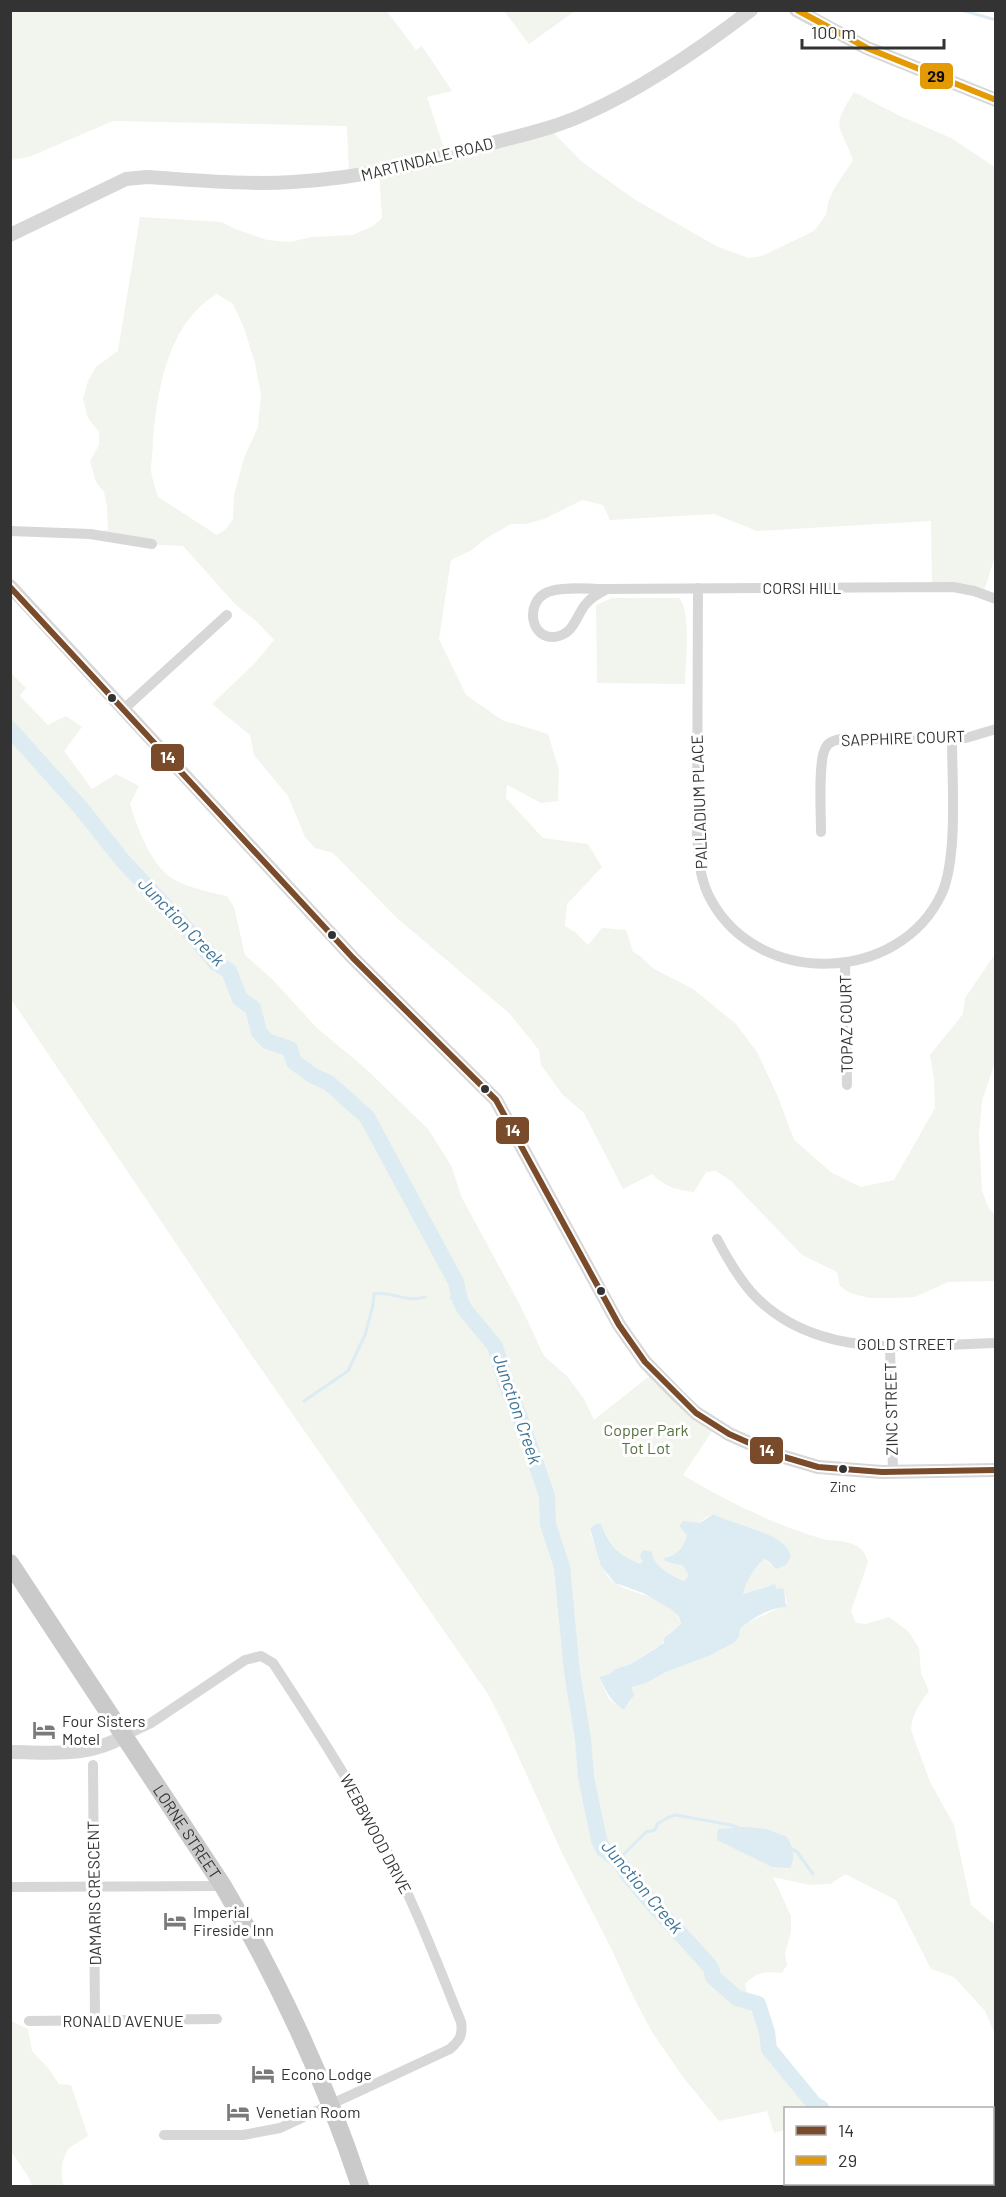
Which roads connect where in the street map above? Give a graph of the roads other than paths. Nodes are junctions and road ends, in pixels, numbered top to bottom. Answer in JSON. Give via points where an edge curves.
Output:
{"nodes":[{"id":1,"x":751,"y":10,"type":"edge"},
{"id":2,"x":796,"y":10,"type":"edge"},
{"id":3,"x":996,"y":100,"type":"edge"},
{"id":4,"x":10,"y":235,"type":"edge"},
{"id":5,"x":10,"y":531,"type":"edge"},
{"id":6,"x":152,"y":544,"type":"dead end"},
{"id":7,"x":10,"y":586,"type":"edge"},
{"id":8,"x":698,"y":588,"type":"junction"},
{"id":9,"x":608,"y":589,"type":"junction"},
{"id":10,"x":996,"y":599,"type":"edge"},
{"id":11,"x":226,"y":615,"type":"dead end"},
{"id":12,"x":125,"y":708,"type":"junction"},
{"id":13,"x":996,"y":729,"type":"edge"},
{"id":14,"x":952,"y":739,"type":"junction"},
{"id":15,"x":821,"y":831,"type":"dead end"},
{"id":16,"x":845,"y":963,"type":"junction"},
{"id":17,"x":847,"y":1085,"type":"dead end"},
{"id":18,"x":717,"y":1239,"type":"dead end"},
{"id":19,"x":996,"y":1343,"type":"edge"},
{"id":20,"x":890,"y":1346,"type":"junction"},
{"id":21,"x":996,"y":1470,"type":"edge"},
{"id":22,"x":893,"y":1472,"type":"junction"},
{"id":23,"x":13,"y":1573,"type":"edge"},
{"id":24,"x":124,"y":1736,"type":"junction"},
{"id":25,"x":10,"y":1752,"type":"edge"},
{"id":26,"x":93,"y":1766,"type":"dead end"},
{"id":27,"x":223,"y":1886,"type":"junction"},
{"id":28,"x":10,"y":1887,"type":"edge"},
{"id":29,"x":94,"y":1887,"type":"junction"},
{"id":30,"x":217,"y":2019,"type":"dead end"},
{"id":31,"x":95,"y":2020,"type":"junction"},
{"id":32,"x":29,"y":2021,"type":"dead end"},
{"id":33,"x":329,"y":2105,"type":"junction"},
{"id":34,"x":164,"y":2136,"type":"dead end"},
{"id":35,"x":360,"y":2187,"type":"edge"}],
"edges":[{"from":1,"to":4,"type":"street","name":"MARTINDALE ROAD","via":[[629,91],[586,114],[532,132],[350,177],[290,182],[126,179]]},
{"from":2,"to":3,"type":"street","via":[[867,48]]},
{"from":5,"to":6,"type":"street","via":[[90,534]]},
{"from":7,"to":12,"type":"street"},
{"from":8,"to":9,"type":"street","name":"CORSI HILL"},
{"from":8,"to":10,"type":"street","name":"CORSI HILL","via":[[953,587]]},
{"from":8,"to":16,"type":"street","name":"PALLADIUM PLACE","via":[[697,834],[700,874],[710,900],[749,942],[772,954],[794,960]]},
{"from":9,"to":9,"type":"street","name":"CORSI HILL","via":[[589,600],[570,629],[560,636],[546,636],[534,626],[535,604],[547,592]]},
{"from":11,"to":12,"type":"street"},
{"from":12,"to":22,"type":"street","via":[[353,958],[496,1100],[619,1325],[645,1362],[678,1396],[729,1434],[774,1454],[818,1467]]},
{"from":13,"to":14,"type":"street","name":"SAPPHIRE COURT"},
{"from":14,"to":15,"type":"street","name":"SAPPHIRE COURT","via":[[831,741],[822,762]]},
{"from":14,"to":16,"type":"street","name":"PALLADIUM PLACE","via":[[951,860],[943,890],[926,919],[908,937],[870,958]]},
{"from":16,"to":17,"type":"street","name":"TOPAZ COURT"},
{"from":18,"to":20,"type":"street","name":"GOLD STREET","via":[[753,1293],[783,1318],[805,1331],[836,1341]]},
{"from":19,"to":20,"type":"street","name":"GOLD STREET"},
{"from":20,"to":22,"type":"street","name":"ZINC STREET"},
{"from":21,"to":22,"type":"street"},
{"from":23,"to":24,"type":"main road","name":"LORNE STREET"},
{"from":24,"to":25,"type":"street","via":[[91,1751]]},
{"from":24,"to":27,"type":"main road","name":"LORNE STREET"},
{"from":24,"to":33,"type":"street","name":"WEBBWOOD DRIVE","via":[[151,1723],[245,1660],[261,1656],[273,1663],[382,1840],[461,2022],[462,2037],[450,2049]]},
{"from":26,"to":29,"type":"street","name":"DAMARIS CRESCENT"},
{"from":27,"to":29,"type":"street"},
{"from":27,"to":33,"type":"main road","name":"LORNE STREET","via":[[283,2002]]},
{"from":28,"to":29,"type":"street"},
{"from":29,"to":31,"type":"street","name":"DAMARIS CRESCENT"},
{"from":30,"to":31,"type":"street","name":"RONALD AVENUE"},
{"from":31,"to":32,"type":"street","name":"RONALD AVENUE"},
{"from":33,"to":34,"type":"street","name":"WEBBWOOD DRIVE","via":[[280,2128],[262,2132]]},
{"from":33,"to":35,"type":"main road","name":"LORNE STREET"}]}
